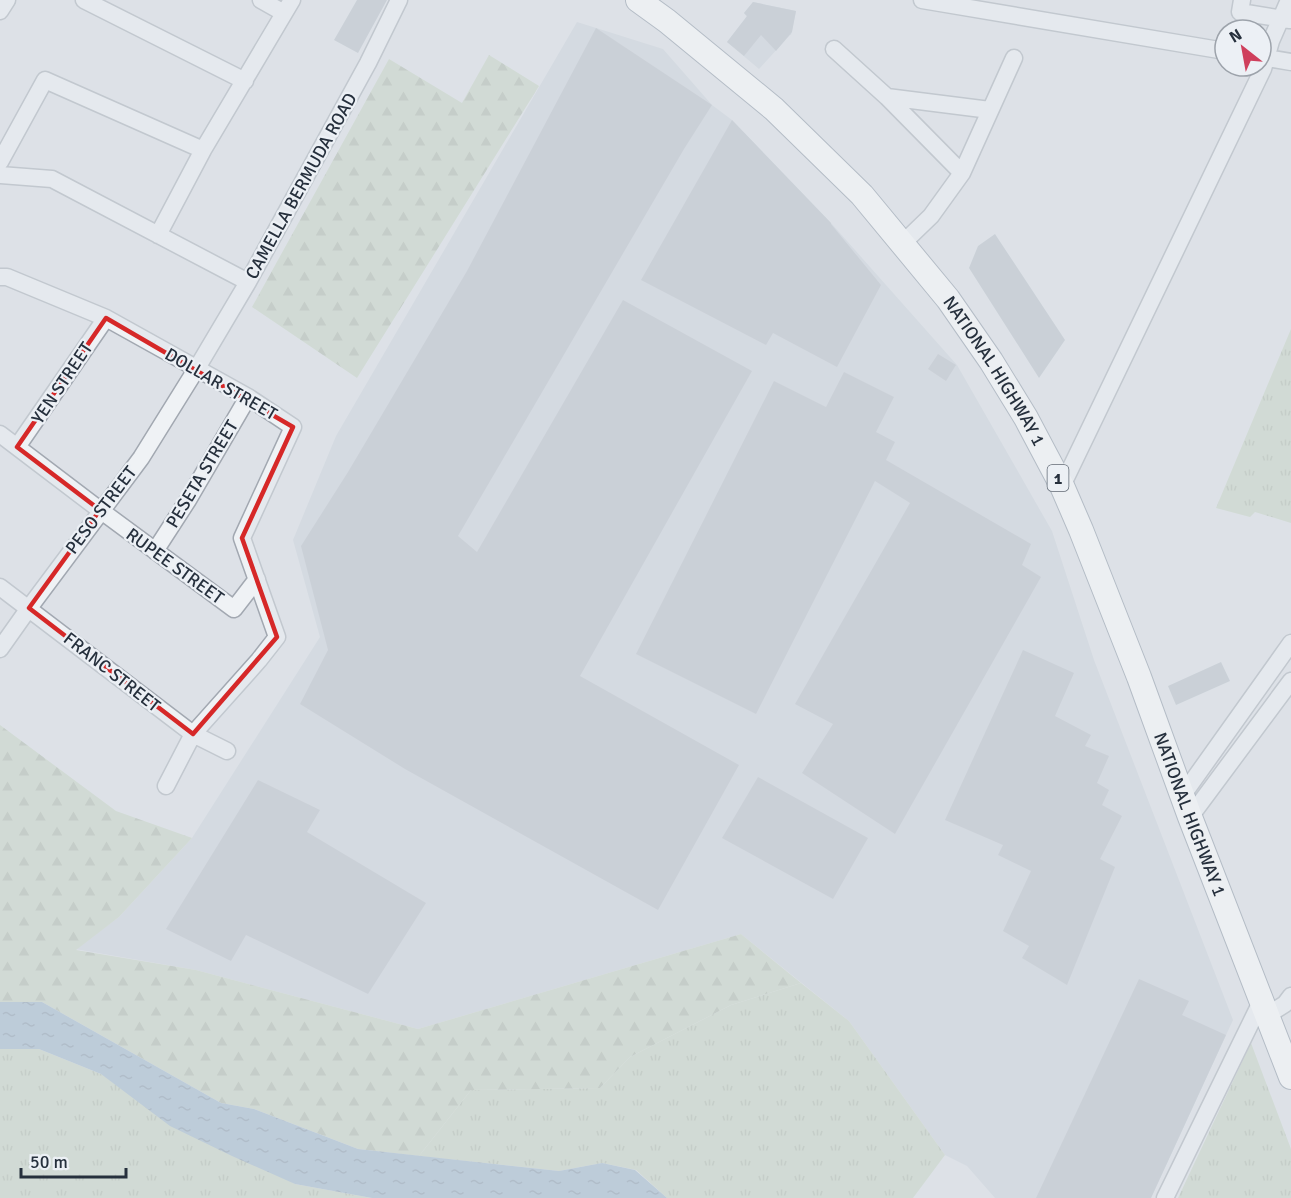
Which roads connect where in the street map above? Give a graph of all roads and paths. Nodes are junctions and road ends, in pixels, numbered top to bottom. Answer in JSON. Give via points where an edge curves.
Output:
{"nodes":[{"id":1,"x":7,"y":0,"type":"edge"},
{"id":2,"x":84,"y":0,"type":"edge"},
{"id":3,"x":261,"y":0,"type":"edge"},
{"id":4,"x":399,"y":0,"type":"edge"},
{"id":5,"x":638,"y":0,"type":"edge"},
{"id":6,"x":922,"y":0,"type":"edge"},
{"id":7,"x":1242,"y":0,"type":"edge"},
{"id":8,"x":1289,"y":0,"type":"edge"},
{"id":9,"x":288,"y":6,"type":"edge"},
{"id":10,"x":0,"y":11,"type":"edge"},
{"id":11,"x":1287,"y":19,"type":"edge"},
{"id":12,"x":1273,"y":40,"type":"edge"},
{"id":13,"x":834,"y":49,"type":"dead end"},
{"id":14,"x":1213,"y":49,"type":"edge"},
{"id":15,"x":1014,"y":58,"type":"dead end"},
{"id":16,"x":1273,"y":59,"type":"edge"},
{"id":17,"x":1291,"y":62,"type":"edge"},
{"id":18,"x":1259,"y":78,"type":"edge"},
{"id":19,"x":245,"y":81,"type":"junction"},
{"id":20,"x":887,"y":97,"type":"junction"},
{"id":21,"x":990,"y":110,"type":"junction"},
{"id":22,"x":203,"y":150,"type":"junction"},
{"id":23,"x":0,"y":162,"type":"edge"},
{"id":24,"x":962,"y":173,"type":"junction"},
{"id":25,"x":0,"y":175,"type":"edge"},
{"id":26,"x":158,"y":235,"type":"junction"},
{"id":27,"x":902,"y":244,"type":"junction"},
{"id":28,"x":2,"y":281,"type":"edge"},
{"id":29,"x":248,"y":282,"type":"junction"},
{"id":30,"x":106,"y":318,"type":"junction"},
{"id":31,"x":197,"y":368,"type":"junction"},
{"id":32,"x":248,"y":397,"type":"junction"},
{"id":33,"x":0,"y":434,"type":"edge"},
{"id":34,"x":17,"y":447,"type":"junction"},
{"id":35,"x":1062,"y":486,"type":"junction"},
{"id":36,"x":100,"y":510,"type":"junction"},
{"id":37,"x":155,"y":551,"type":"junction"},
{"id":38,"x":257,"y":579,"type":"junction"},
{"id":39,"x":0,"y":587,"type":"edge"},
{"id":40,"x":28,"y":608,"type":"junction"},
{"id":41,"x":1291,"y":643,"type":"edge"},
{"id":42,"x":0,"y":649,"type":"edge"},
{"id":43,"x":1291,"y":681,"type":"edge"},
{"id":44,"x":193,"y":734,"type":"junction"},
{"id":45,"x":227,"y":751,"type":"dead end"},
{"id":46,"x":166,"y":786,"type":"dead end"},
{"id":47,"x":1186,"y":806,"type":"junction"},
{"id":48,"x":1291,"y":996,"type":"edge"},
{"id":49,"x":1264,"y":1009,"type":"junction"},
{"id":50,"x":1291,"y":1077,"type":"edge"},
{"id":51,"x":1165,"y":1198,"type":"edge"}],
"edges":[{"from":1,"to":10,"type":"street"},
{"from":2,"to":19,"type":"street"},
{"from":3,"to":9,"type":"street"},
{"from":4,"to":29,"type":"street","name":"CAMELLA BERMUDA ROAD"},
{"from":5,"to":27,"type":"highway","name":"NATIONAL HIGHWAY 1","number":"1","via":[[774,109],[862,195]]},
{"from":6,"to":14,"type":"street"},
{"from":7,"to":11,"type":"street","via":[[1240,12]]},
{"from":8,"to":11,"type":"street"},
{"from":9,"to":19,"type":"street"},
{"from":11,"to":12,"type":"street"},
{"from":13,"to":20,"type":"street"},
{"from":15,"to":21,"type":"street"},
{"from":16,"to":17,"type":"street"},
{"from":18,"to":35,"type":"street"},
{"from":19,"to":22,"type":"street"},
{"from":20,"to":21,"type":"street"},
{"from":20,"to":24,"type":"street"},
{"from":21,"to":24,"type":"street"},
{"from":22,"to":23,"type":"street","via":[[45,80]]},
{"from":22,"to":26,"type":"street"},
{"from":24,"to":27,"type":"street","via":[[931,216]]},
{"from":25,"to":26,"type":"street","via":[[52,179]]},
{"from":26,"to":29,"type":"street"},
{"from":27,"to":35,"type":"highway","name":"NATIONAL HIGHWAY 1","number":"1","via":[[948,299],[991,361]]},
{"from":28,"to":30,"type":"street","name":"DOLLAR STREET"},
{"from":29,"to":31,"type":"street","name":"CAMELLA BERMUDA ROAD"},
{"from":30,"to":31,"type":"street","name":"DOLLAR STREET"},
{"from":30,"to":34,"type":"street","name":"YEN STREET"},
{"from":31,"to":32,"type":"street","name":"DOLLAR STREET"},
{"from":31,"to":36,"type":"street","name":"PESO STREET","via":[[141,458]]},
{"from":32,"to":37,"type":"street","name":"PESETA STREET"},
{"from":32,"to":38,"type":"street","name":"DOLLAR STREET","via":[[293,427],[242,538]]},
{"from":33,"to":34,"type":"street","name":"RUPEE STREET"},
{"from":34,"to":36,"type":"street","name":"RUPEE STREET"},
{"from":35,"to":47,"type":"highway","name":"NATIONAL HIGHWAY 1","number":"1"},
{"from":36,"to":37,"type":"street","name":"RUPEE STREET"},
{"from":36,"to":40,"type":"street","name":"PESO STREET"},
{"from":37,"to":38,"type":"street","name":"RUPEE STREET","via":[[234,609]]},
{"from":38,"to":44,"type":"street","name":"DOLLAR STREET","via":[[277,637]]},
{"from":39,"to":40,"type":"street","name":"FRANC STREET"},
{"from":40,"to":42,"type":"street","name":"PESO STREET"},
{"from":40,"to":44,"type":"street","name":"FRANC STREET"},
{"from":41,"to":47,"type":"street"},
{"from":43,"to":47,"type":"street"},
{"from":44,"to":45,"type":"street","name":"FRANC STREET"},
{"from":44,"to":46,"type":"street","name":"DOLLAR STREET"},
{"from":47,"to":49,"type":"highway","name":"NATIONAL HIGHWAY 1","number":"1"},
{"from":48,"to":49,"type":"street","via":[[1285,1004]]},
{"from":49,"to":50,"type":"highway","name":"NATIONAL HIGHWAY 1","number":"1"},
{"from":49,"to":51,"type":"street"}]}
